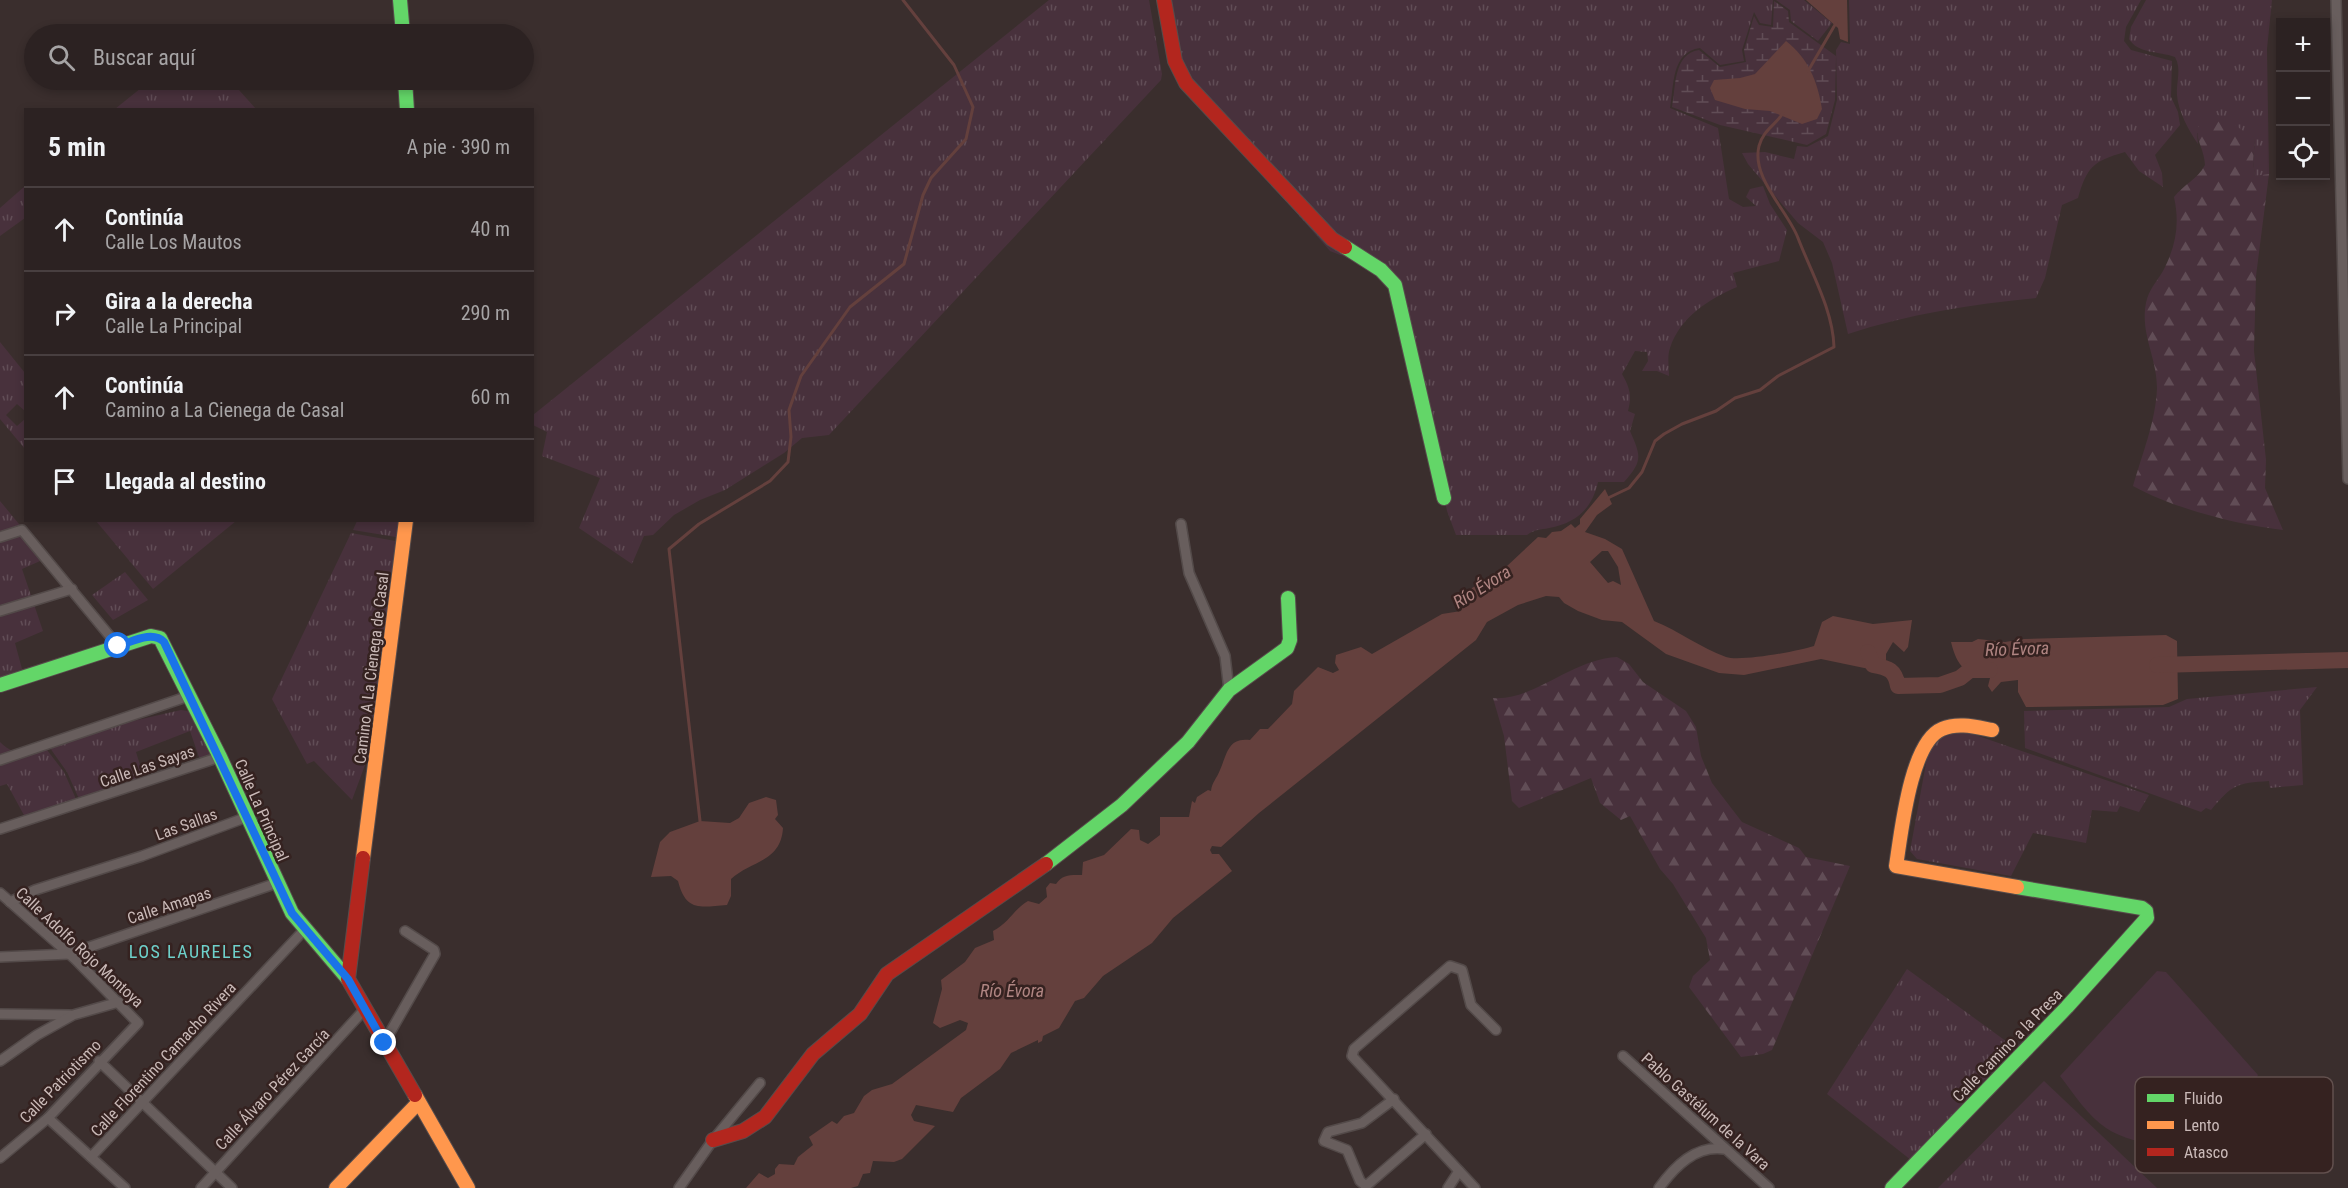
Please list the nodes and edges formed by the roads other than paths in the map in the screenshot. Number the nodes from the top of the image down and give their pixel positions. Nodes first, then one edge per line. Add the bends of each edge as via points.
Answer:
1 (400, 0) edge
2 (1164, 0) edge
3 (2336, 0) edge
4 (402, 24) edge
5 (406, 90) edge
6 (407, 108) edge
7 (2348, 479) edge
8 (1444, 498) dead end
9 (406, 522) edge
10 (1181, 524) dead end
11 (0, 537) edge
12 (72, 589) junction
13 (1288, 598) dead end
14 (0, 611) edge
15 (118, 646) junction
16 (0, 685) edge
17 (1229, 690) junction
18 (189, 696) junction
19 (1992, 730) dead end
20 (220, 757) junction
21 (0, 760) edge
22 (247, 817) junction
23 (0, 829) edge
24 (277, 883) junction
25 (0, 893) edge
26 (10, 902) junction
27 (306, 928) junction
28 (405, 931) dead end
29 (69, 954) junction
30 (0, 957) edge
31 (348, 979) junction
32 (119, 1002) junction
33 (364, 1010) junction
34 (0, 1014) edge
35 (72, 1015) junction
36 (138, 1023) joint
37 (1496, 1030) dead end
38 (384, 1043) junction
39 (1623, 1056) dead end
40 (0, 1061) edge
41 (99, 1061) junction
42 (760, 1083) dead end
43 (1394, 1099) junction
44 (142, 1103) junction
45 (418, 1103) junction
46 (48, 1118) junction
47 (1426, 1134) junction
48 (713, 1140) junction
49 (1727, 1149) junction
50 (91, 1157) junction
51 (0, 1158) edge
52 (1459, 1171) junction
53 (215, 1172) junction
54 (125, 1188) edge
55 (201, 1188) edge
56 (232, 1188) edge
57 (336, 1188) edge
58 (468, 1188) edge
59 (679, 1188) edge
60 (1448, 1188) edge
61 (1474, 1188) edge
62 (1659, 1188) edge
63 (1769, 1188) edge
64 (1892, 1188) edge

1 - 4 street
2 - 8 street via 1175,61 1186,83 1325,232 1381,270 1395,285
3 - 7 street
5 - 6 street
9 - 31 street, Camino A La Cienega de Casal
10 - 17 street via 1189,573 1226,656
11 - 12 street via 22,530
12 - 14 street
12 - 15 street
13 - 17 street via 1287,648
15 - 16 street
15 - 18 street, Calle La Principal via 151,636 160,638
17 - 48 street via 1188,742 1122,805 1067,849 886,974 856,1019 814,1052 759,1122
18 - 20 street, Calle La Principal
18 - 21 street
19 - 64 street, Calle Camino a la Presa via 1969,724 1951,725 1928,739 1918,757 1896,867 2142,908 2148,914 2144,924
20 - 22 street, Calle La Principal
20 - 23 street, Calle Las Sayas
22 - 24 street, Calle La Principal
22 - 26 street, Las Sallas
24 - 27 street, Calle La Principal via 294,916
24 - 29 street, Calle Amapas
25 - 26 street, Calle Adolfo Rojo Montoya
26 - 29 street, Calle Adolfo Rojo Montoya
27 - 31 street, Calle La Principal
27 - 44 street, Calle Florentino Camacho Rivera
28 - 38 street via 435,954
29 - 30 street, Calle Amapas
29 - 32 street, Calle Adolfo Rojo Montoya
31 - 33 street
32 - 35 street
32 - 36 street, Calle Adolfo Rojo Montoya
33 - 38 street
33 - 53 street, Calle Álvaro Pérez García
34 - 35 street
35 - 40 street
36 - 41 street, Calle Patriotismo
37 - 43 street via 1471,1005 1462,970 1450,966 1354,1048 1352,1056
38 - 45 street
39 - 49 street, Pablo Gastélum de la Vara
41 - 44 street
41 - 46 street, Calle Patriotismo
42 - 48 street
43 - 47 street
43 - 47 street via 1362,1123 1334,1130 1323,1138 1327,1144 1347,1150 1366,1186
44 - 50 street, Calle Florentino Camacho Rivera
44 - 53 street
45 - 57 street
45 - 58 street
46 - 50 street
46 - 51 street, Calle Patriotismo
47 - 52 street
48 - 59 street
49 - 62 street via 1713,1147 1688,1157
49 - 63 street, Pablo Gastélum de la Vara
50 - 54 street
52 - 60 street
52 - 61 street
53 - 55 street, Calle Álvaro Pérez García
53 - 56 street

